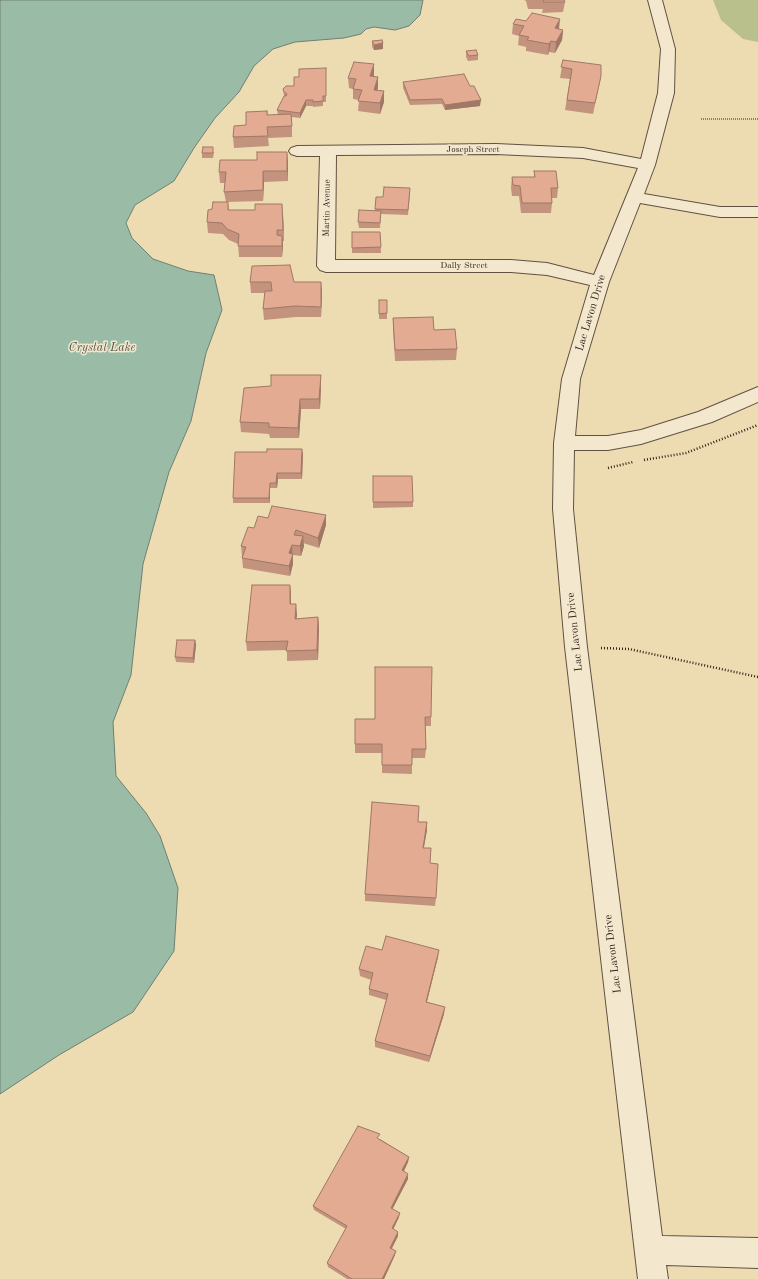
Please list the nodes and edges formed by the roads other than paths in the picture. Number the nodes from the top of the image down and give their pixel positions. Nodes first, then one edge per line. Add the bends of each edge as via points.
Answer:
1 (655, 0) edge
2 (328, 150) junction
3 (297, 151) dead end
4 (647, 165) junction
5 (634, 197) junction
6 (758, 212) edge
7 (326, 266) joint
8 (600, 282) junction
9 (758, 394) edge
10 (564, 443) junction
11 (650, 1250) junction
12 (758, 1253) edge
13 (653, 1279) edge

1 - 4 street, Lac Lavon Drive via 668,48 667,88
2 - 3 street, Joseph Street
2 - 4 street, Joseph Street via 496,149 583,153
2 - 7 street, Martin Avenue
4 - 5 street, Lac Lavon Drive
5 - 6 street via 720,212
5 - 8 street, Lac Lavon Drive
7 - 8 street, Dally Street via 511,266 547,269
8 - 10 street, Lac Lavon Drive via 571,379
9 - 10 street via 705,417 641,437 608,443
10 - 11 street, Lac Lavon Drive via 563,509 576,646
11 - 12 street
11 - 13 street, Lac Lavon Drive

